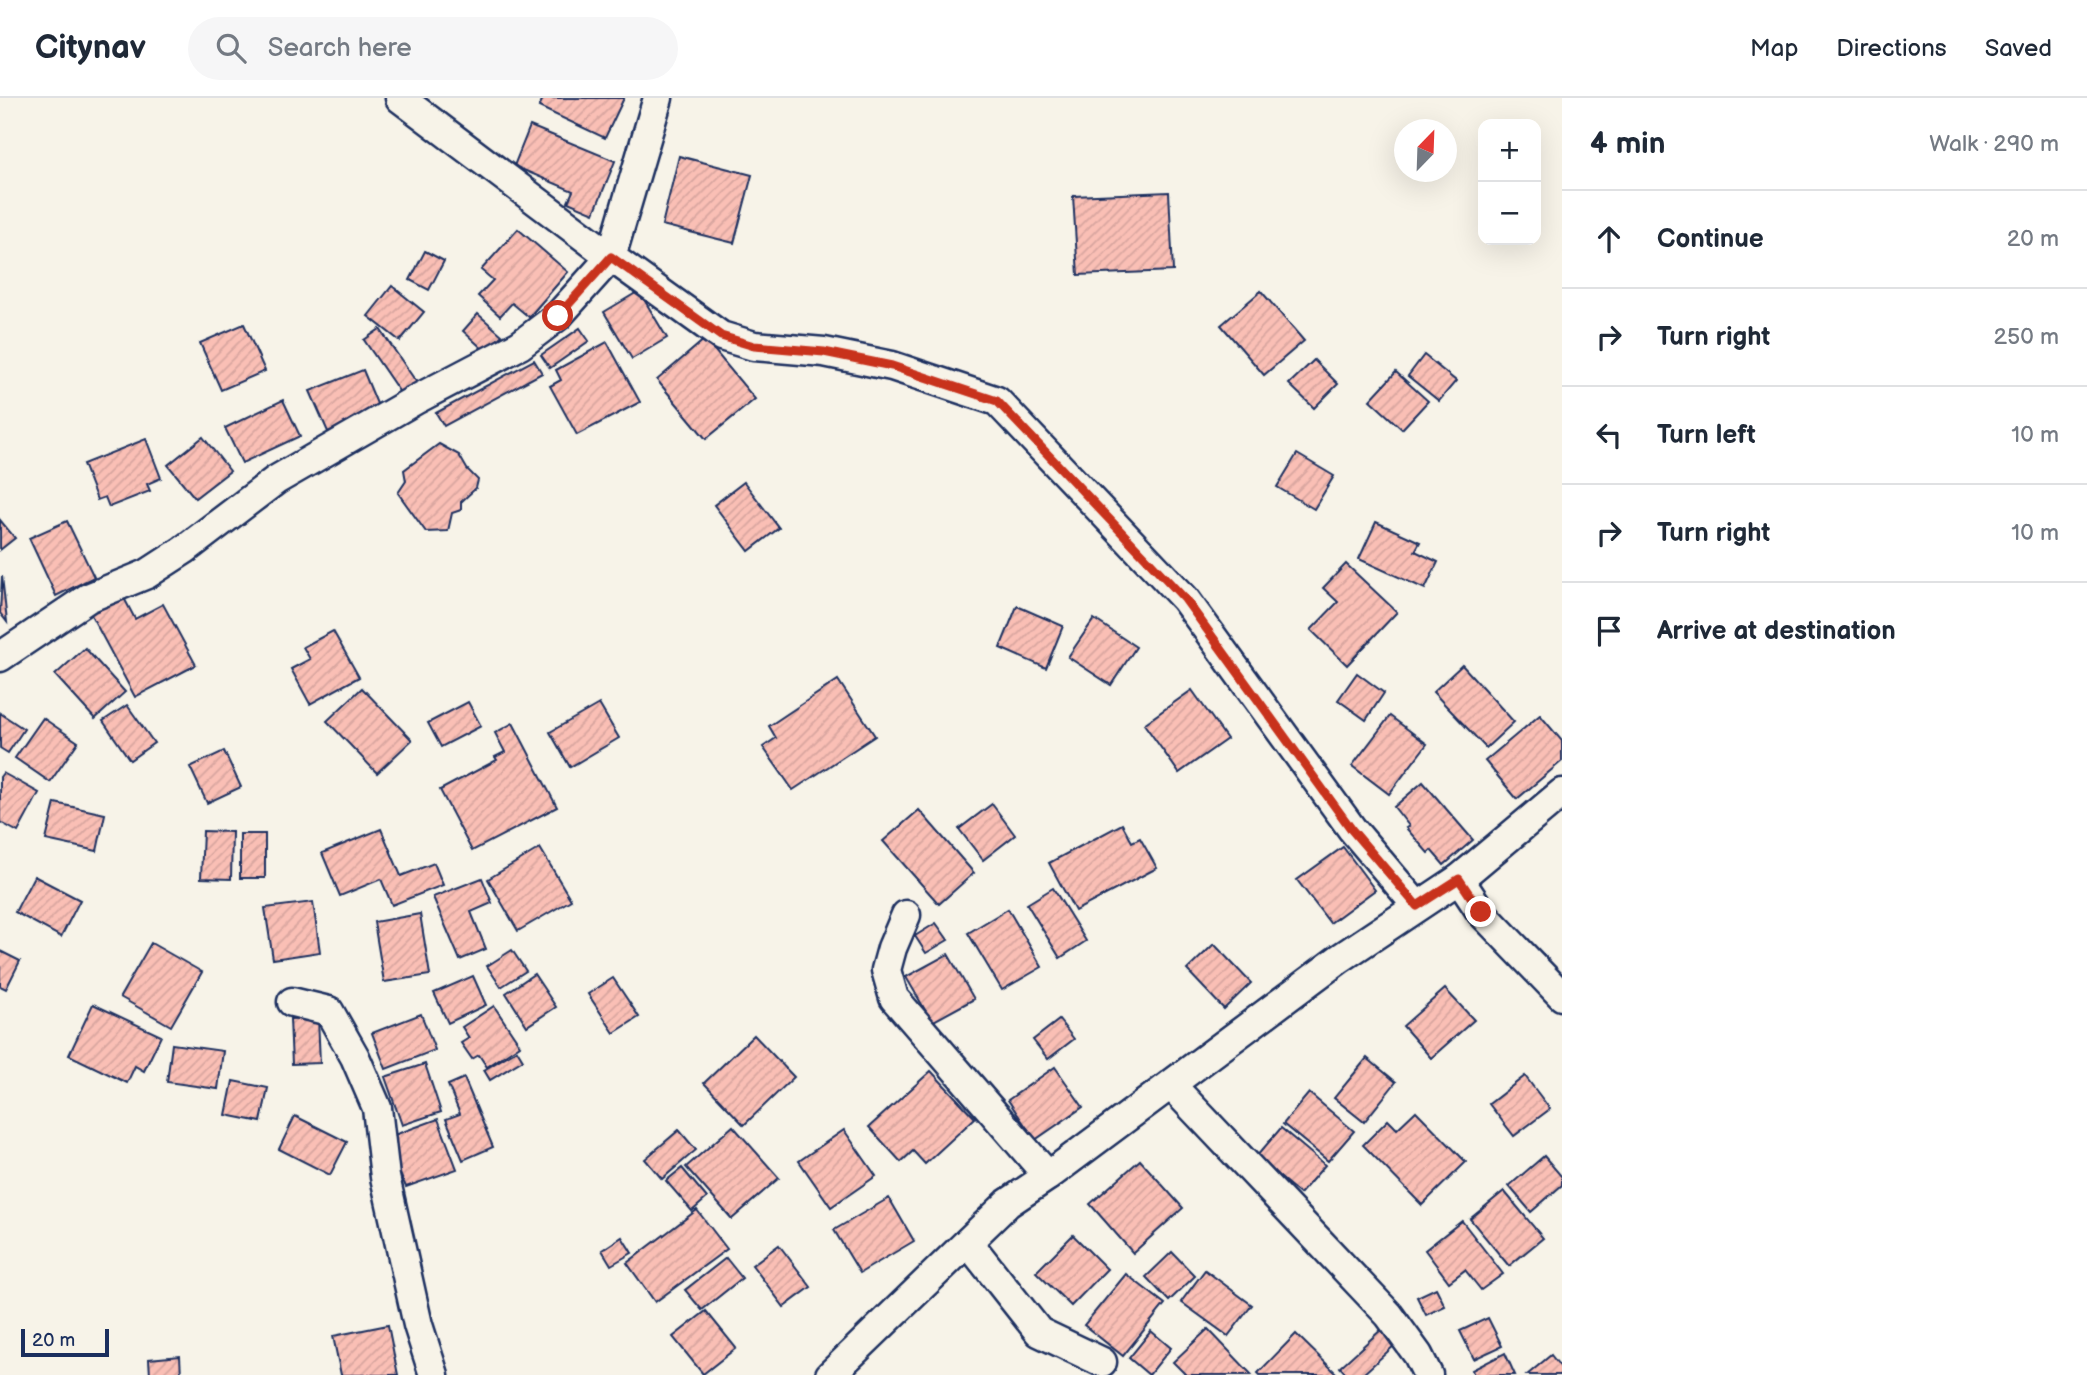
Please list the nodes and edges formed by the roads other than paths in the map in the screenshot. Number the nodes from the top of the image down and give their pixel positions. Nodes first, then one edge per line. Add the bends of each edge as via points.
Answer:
1 (400, 98) edge
2 (658, 98) edge
3 (611, 257) junction
4 (0, 657) edge
5 (1562, 793) edge
6 (1459, 879) junction
7 (1417, 906) junction
8 (906, 915) dead end
9 (1562, 996) edge
10 (292, 1002) dead end
11 (1171, 1085) junction
12 (1048, 1176) junction
13 (968, 1242) junction
14 (1102, 1362) dead end
15 (434, 1375) edge
16 (830, 1375) edge
17 (1428, 1375) edge

1 - 3 street
2 - 3 street
3 - 4 street via 558,316 520,345 276,480 147,574 88,598
3 - 7 street via 721,336 754,346 824,352 892,366 997,401 1185,599 1352,830
5 - 6 street
6 - 7 street
6 - 9 street via 1481,912
7 - 11 street
8 - 12 street via 886,970 894,998
10 - 15 street via 329,1012 377,1108 385,1177 418,1325
11 - 12 street
11 - 17 street via 1389,1315
12 - 13 street via 1008,1203
13 - 14 street via 1039,1332
13 - 16 street

